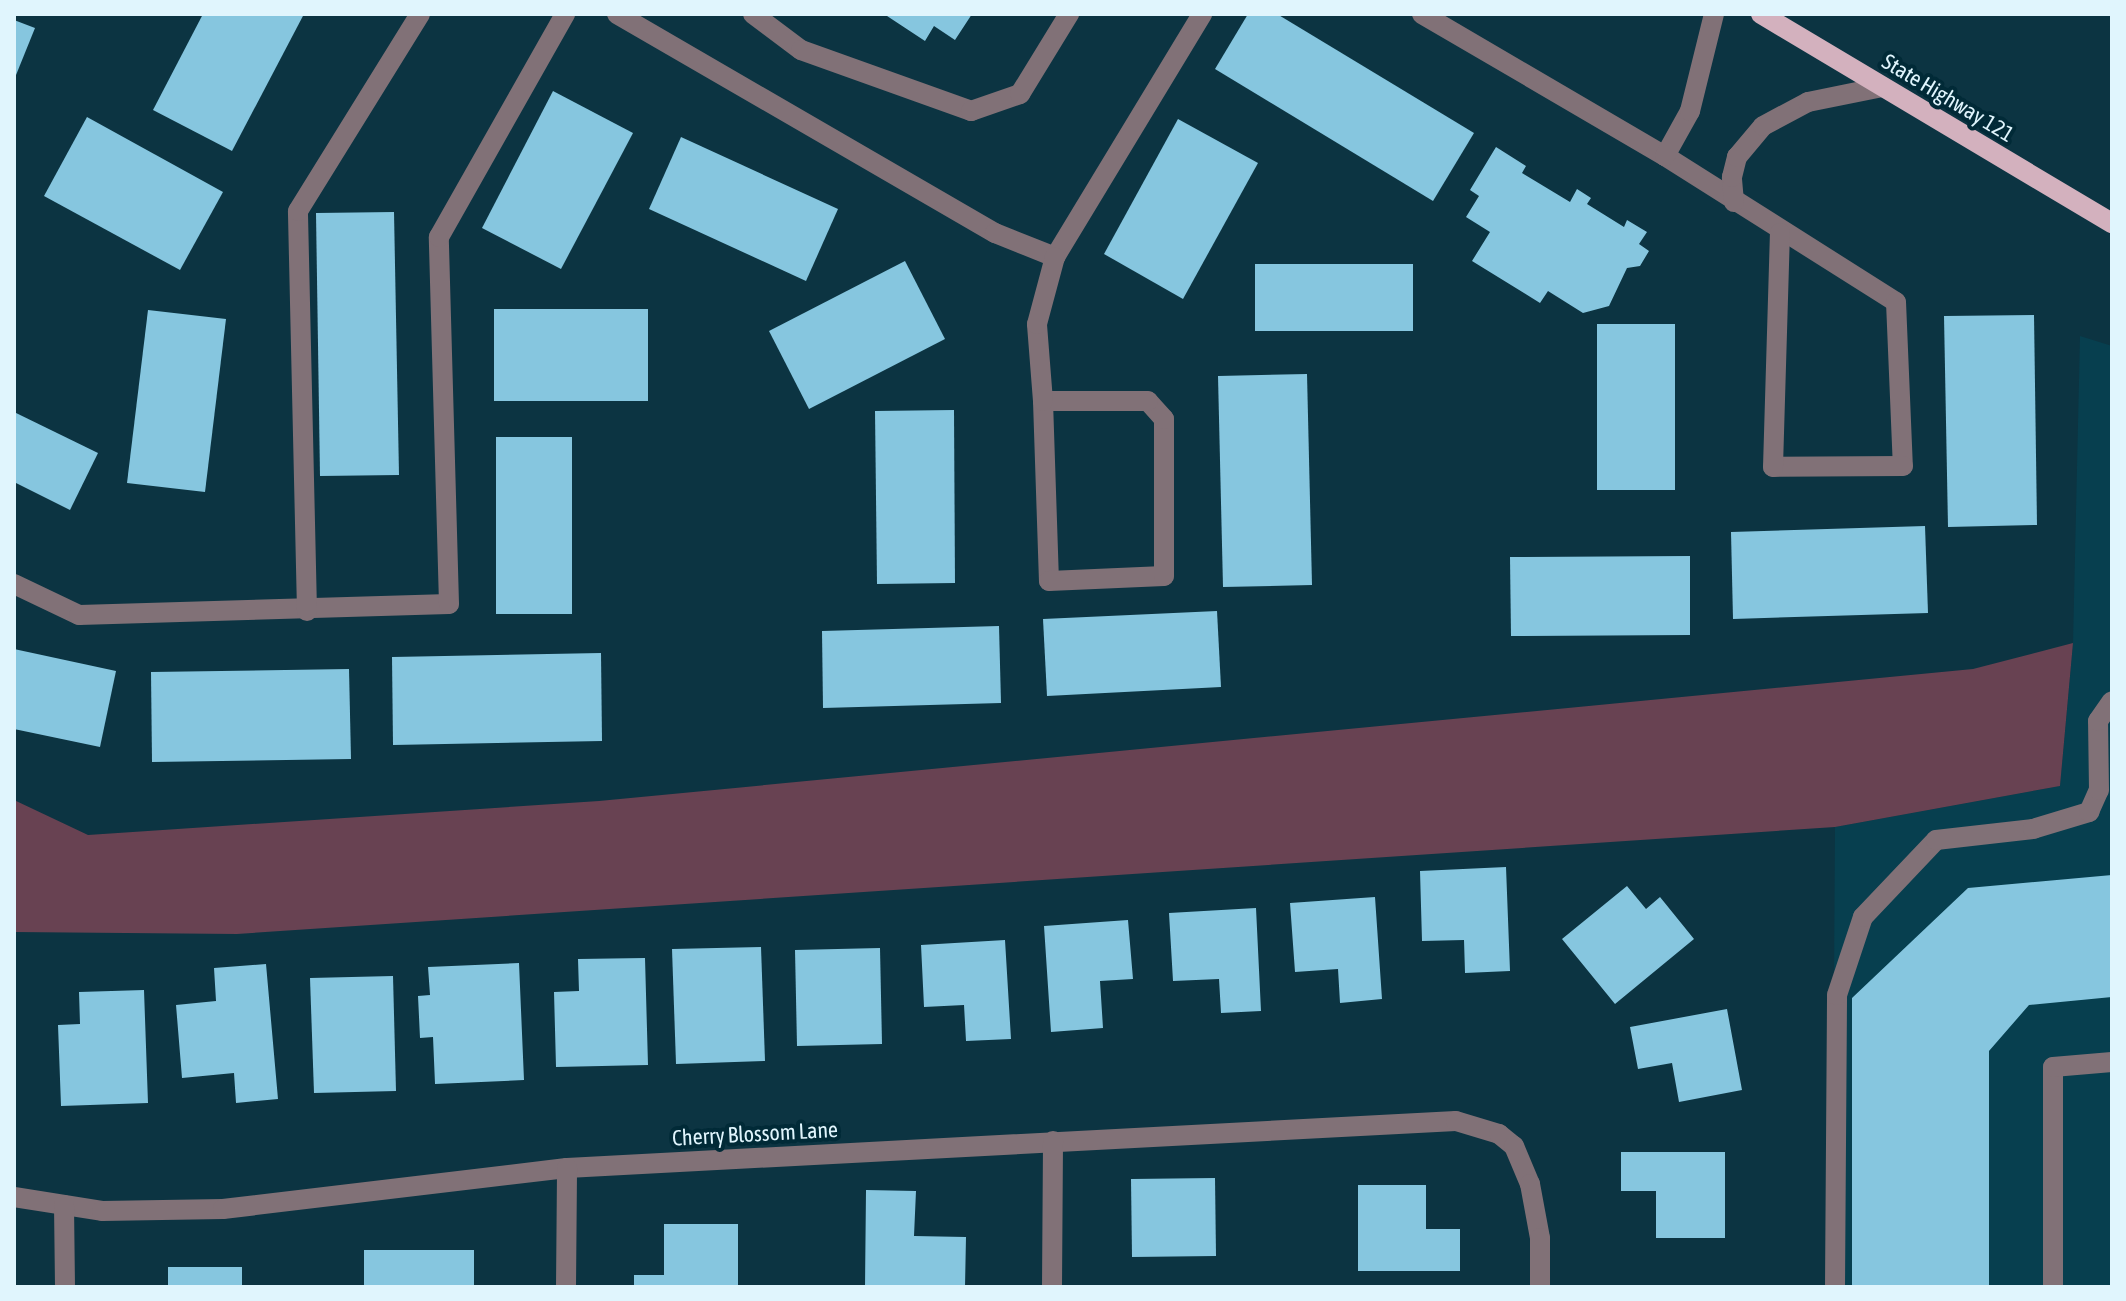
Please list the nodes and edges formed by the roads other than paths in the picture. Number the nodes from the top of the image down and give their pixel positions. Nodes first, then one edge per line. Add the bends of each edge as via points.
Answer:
1 (420, 14) edge
2 (565, 14) edge
3 (617, 14) edge
4 (753, 14) edge
5 (1069, 14) edge
6 (1202, 14) edge
7 (1422, 14) edge
8 (1714, 14) edge
9 (1761, 14) edge
10 (1882, 87) junction
11 (1665, 156) junction
12 (1734, 202) junction
13 (2112, 223) edge
14 (1780, 233) junction
15 (1055, 257) junction
16 (1043, 401) junction
17 (14, 584) edge
18 (307, 611) junction
19 (2112, 701) edge
20 (2112, 1062) edge
21 (1053, 1141) junction
22 (567, 1168) junction
23 (14, 1197) edge
24 (64, 1205) junction
25 (65, 1287) edge
26 (566, 1287) edge
27 (1052, 1287) edge
28 (1540, 1287) edge
29 (1835, 1287) edge
30 (2053, 1287) edge

1 - 18 street via 298,211
2 - 18 street via 439,237 449,604
3 - 15 street via 995,233
4 - 5 street via 801,50 971,111 1020,94
6 - 15 street
7 - 11 street
8 - 11 street via 1690,111
9 - 10 main road, State Highway 121
10 - 12 street via 1808,102 1763,126 1737,157
10 - 13 main road, State Highway 121
11 - 12 street
12 - 14 street
14 - 14 street via 1896,302 1903,466 1773,467
15 - 16 street via 1037,324
16 - 16 street via 1148,401 1164,419 1164,576 1049,581
17 - 18 street via 79,615
19 - 29 street via 2098,721 2099,790 2089,812 2033,829 1936,840 1863,917 1837,995
20 - 30 street via 2053,1067
21 - 22 street, Cherry Blossom Lane
21 - 27 street
21 - 28 street, Cherry Blossom Lane via 1456,1121 1499,1134 1514,1146 1530,1184 1540,1238
22 - 24 street, Cherry Blossom Lane via 223,1209 102,1211
22 - 26 street
23 - 24 street, Cherry Blossom Lane
24 - 25 street

